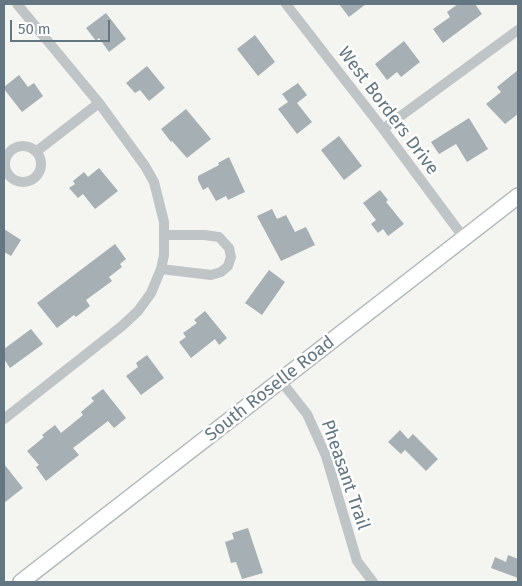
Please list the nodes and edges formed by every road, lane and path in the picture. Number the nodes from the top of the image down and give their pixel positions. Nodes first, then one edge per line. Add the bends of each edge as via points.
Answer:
1 (17, 4) edge
2 (286, 4) edge
3 (518, 30) edge
4 (99, 103) junction
5 (383, 129) junction
6 (36, 151) dead end
7 (518, 196) edge
8 (164, 235) junction
9 (464, 238) junction
10 (161, 269) junction
11 (282, 380) junction
12 (4, 419) edge
13 (21, 582) edge
14 (373, 582) edge

1 - 4 street
2 - 5 street, West Borders Drive
3 - 5 street
4 - 6 street
4 - 8 street via 154,182
5 - 9 street, West Borders Drive
7 - 9 main road, South Roselle Road
8 - 10 street
8 - 10 street via 219,237 229,248 230,257 228,266 211,275
9 - 11 main road, South Roselle Road
10 - 12 street via 151,293 138,311
11 - 13 main road, South Roselle Road
11 - 14 street, Pheasant Trail via 307,414 326,456 357,561

